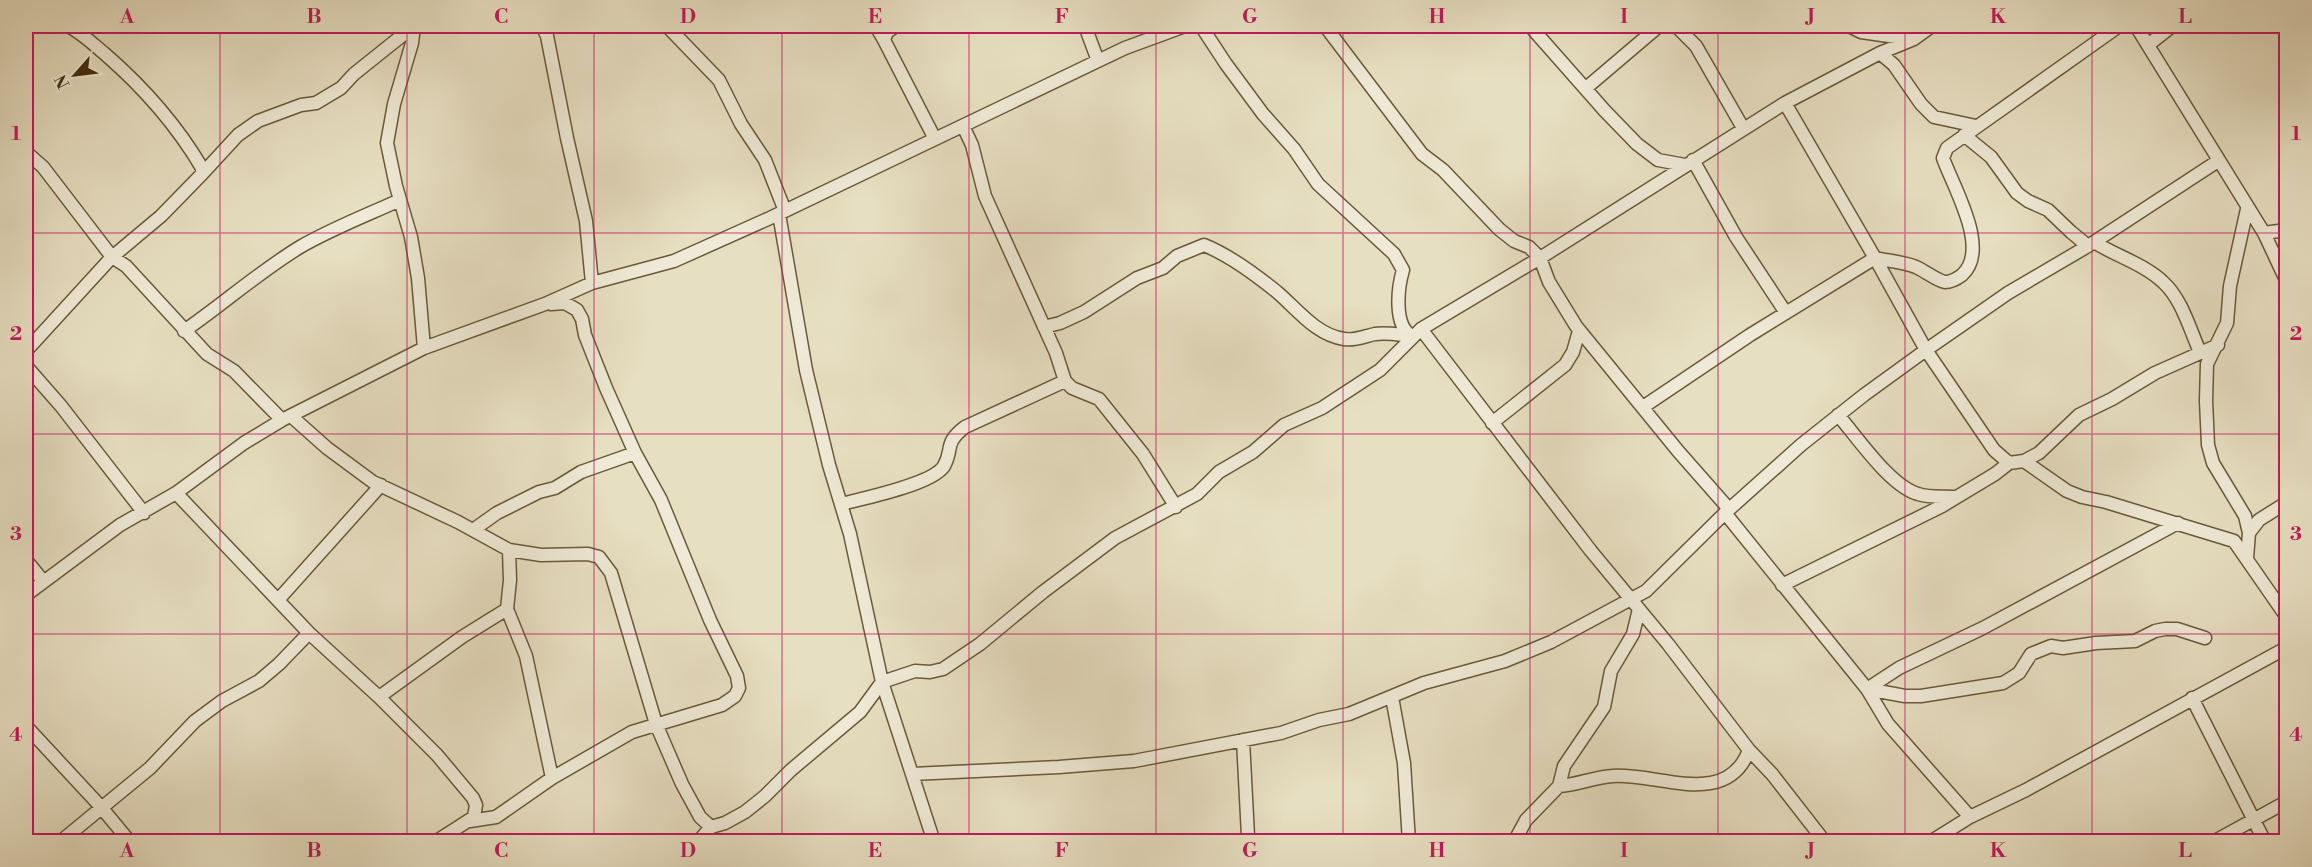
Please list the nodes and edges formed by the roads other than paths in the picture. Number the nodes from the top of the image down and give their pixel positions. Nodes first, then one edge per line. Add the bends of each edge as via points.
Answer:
1 (68, 26) edge
2 (414, 26) edge
3 (542, 26) edge
4 (667, 26) edge
5 (876, 26) edge
6 (896, 26) edge
7 (1085, 26) edge
8 (1185, 26) edge
9 (1201, 26) edge
10 (1325, 26) edge
11 (1530, 26) edge
12 (1659, 26) edge
13 (1676, 26) edge
14 (1849, 26) edge
15 (1931, 26) edge
16 (2119, 26) edge
17 (2136, 26) edge
18 (2172, 26) edge
19 (1914, 39) junction
20 (884, 40) junction
21 (2148, 45) junction
22 (1880, 53) junction
23 (1098, 61) junction
24 (1586, 88) junction
25 (1785, 103) junction
26 (963, 126) junction
27 (1976, 126) junction
28 (1743, 128) junction
29 (1964, 135) junction
30 (935, 139) junction
31 (26, 152) edge
32 (2218, 160) junction
33 (1689, 162) junction
34 (202, 174) junction
35 (400, 200) junction
36 (2247, 208) junction
37 (782, 212) junction
38 (2286, 230) edge
39 (2264, 233) junction
40 (2091, 244) junction
41 (112, 257) junction
42 (1540, 258) junction
43 (1875, 258) junction
44 (2286, 280) edge
45 (592, 284) junction
46 (545, 304) junction
47 (1786, 313) junction
48 (1044, 327) junction
49 (184, 331) junction
50 (1579, 331) junction
51 (1416, 332) junction
52 (2218, 345) junction
53 (424, 348) junction
54 (1926, 350) junction
55 (26, 351) edge
56 (2199, 352) junction
57 (26, 366) edge
58 (1065, 381) junction
59 (1643, 407) junction
60 (1839, 415) junction
61 (287, 418) junction
62 (1492, 423) junction
63 (635, 453) junction
64 (2024, 461) junction
65 (2009, 463) junction
66 (381, 485) junction
67 (176, 493) junction
68 (1957, 498) junction
69 (2286, 503) edge
70 (841, 504) junction
71 (1176, 507) junction
72 (1727, 511) junction
73 (144, 513) junction
74 (2178, 523) junction
75 (473, 530) junction
76 (2249, 533) junction
77 (509, 550) junction
78 (2247, 558) junction
79 (26, 560) edge
80 (43, 581) junction
81 (1782, 585) junction
82 (26, 595) edge
83 (278, 600) junction
84 (1635, 604) junction
85 (507, 609) junction
86 (2286, 616) edge
87 (309, 633) junction
88 (2205, 638) dead end
89 (2286, 648) edge
90 (882, 682) junction
91 (1867, 689) junction
92 (379, 696) junction
93 (1392, 697) junction
94 (2192, 698) junction
95 (656, 724) junction
96 (26, 726) edge
97 (1243, 740) junction
98 (1749, 750) junction
99 (912, 774) junction
100 (552, 778) junction
101 (1558, 786) junction
102 (2286, 802) edge
103 (101, 807) junction
104 (1970, 817) junction
105 (2253, 820) junction
106 (470, 821) junction
107 (711, 827) junction
108 (442, 839) edge
109 (60, 842) edge
110 (130, 842) edge
111 (698, 842) edge
112 (934, 842) edge
113 (1050, 842) edge
114 (1093, 842) edge
115 (1247, 842) edge
116 (1409, 842) edge
117 (1514, 842) edge
118 (1825, 842) edge
119 (1930, 842) edge
120 (2212, 842) edge
121 (2265, 842) edge

1 - 34 street via 130,76 167,116 195,156
2 - 34 street via 341,88 316,103 258,120 238,135
2 - 35 street via 388,132 389,155
3 - 45 street via 548,36 586,221
4 - 37 street via 719,80 765,160
5 - 20 street
6 - 20 street
7 - 23 street
8 - 23 street
9 - 51 street via 1318,184 1398,260 1403,270 1398,286 1400,317 1406,333
10 - 42 street via 1422,154 1443,170 1498,229
11 - 24 street
12 - 24 street
13 - 28 street via 1696,46
14 - 19 street via 1861,32
15 - 19 street
16 - 27 street
17 - 21 street
18 - 21 street
19 - 22 street
20 - 30 street
21 - 32 street
22 - 25 street
22 - 27 street via 1934,117
23 - 26 street
24 - 33 street via 1637,144 1658,160
25 - 28 street
25 - 43 street
26 - 30 street
26 - 48 street via 985,196
27 - 29 street
28 - 33 street
29 - 40 street via 1991,157 2017,193 2048,210
29 - 43 street via 1947,148 1943,158 1972,233 1969,267 1952,281 1944,282 1915,266
30 - 37 street
31 - 41 street via 43,167
32 - 36 street
32 - 40 street
33 - 42 street
33 - 47 street
34 - 41 street
35 - 49 street via 302,246
35 - 53 street via 418,278
36 - 39 street
36 - 52 street via 2230,286 2227,323
37 - 45 street via 674,261
37 - 70 street via 806,370
38 - 39 street
39 - 44 street
40 - 54 street via 2008,293
40 - 56 street via 2145,269 2164,283 2175,297
41 - 49 street via 126,266
41 - 55 street
42 - 50 street via 1549,282
42 - 51 street
43 - 47 street
43 - 54 street
45 - 46 street
46 - 53 street
46 - 63 street via 565,303 577,310
47 - 59 street
48 - 51 street via 1084,312 1137,278 1204,245 1276,292 1328,334 1358,339
48 - 58 street
49 - 61 street
50 - 59 street
50 - 62 street via 1564,365
51 - 62 street
51 - 71 street via 1380,370 1322,408 1284,425
52 - 56 street
52 - 76 street via 2207,364 2208,445 2213,463 2245,516
53 - 61 street
54 - 60 street
54 - 65 street via 1994,450
56 - 64 street via 2079,416 2039,453
57 - 73 street
58 - 70 street via 965,427 953,436 944,465 936,474 884,495
58 - 71 street via 1071,388 1099,399 1143,454
59 - 72 street
60 - 68 street via 1900,485 1918,495
60 - 72 street
61 - 66 street
61 - 67 street via 244,443
62 - 84 street
63 - 75 street via 581,472 497,513
63 - 95 street via 661,500 739,688 722,705
64 - 65 street
64 - 74 street via 2067,491
65 - 68 street
66 - 75 street
66 - 83 street
67 - 73 street
67 - 83 street
68 - 81 street
69 - 76 street via 2259,520
70 - 90 street
71 - 90 street via 1115,538 943,669 915,671
72 - 81 street
72 - 84 street
73 - 80 street via 120,525
74 - 78 street via 2234,541
74 - 91 street via 1983,628 1899,668
75 - 77 street
76 - 78 street
77 - 85 street
77 - 95 street via 599,556 611,573
78 - 86 street
79 - 80 street
80 - 82 street
81 - 91 street
83 - 87 street
84 - 93 street via 1505,661 1424,683
84 - 98 street
84 - 101 street via 1633,634 1611,671 1604,706 1564,766
85 - 92 street
85 - 100 street via 526,656
87 - 92 street
87 - 103 street via 259,681 195,721 150,768
88 - 91 street via 2164,629 2134,641 2050,646 2031,654 2019,673 2003,683 1921,696
89 - 94 street
90 - 99 street
90 - 107 street via 860,712 765,796 745,812
91 - 104 street via 1888,724
92 - 106 street via 437,754 473,798 476,812
93 - 97 street via 1349,714
93 - 116 street via 1404,764
94 - 104 street
94 - 105 street
95 - 100 street via 632,732
95 - 107 street via 700,818
96 - 103 street
97 - 99 street via 1134,761
97 - 115 street
98 - 101 street via 1743,765 1732,776 1713,784 1615,776
98 - 118 street
99 - 112 street
100 - 106 street via 496,817
101 - 117 street via 1526,820
102 - 105 street
103 - 109 street
103 - 110 street
104 - 119 street
105 - 120 street
105 - 121 street
106 - 108 street
107 - 111 street
113 - 114 street

